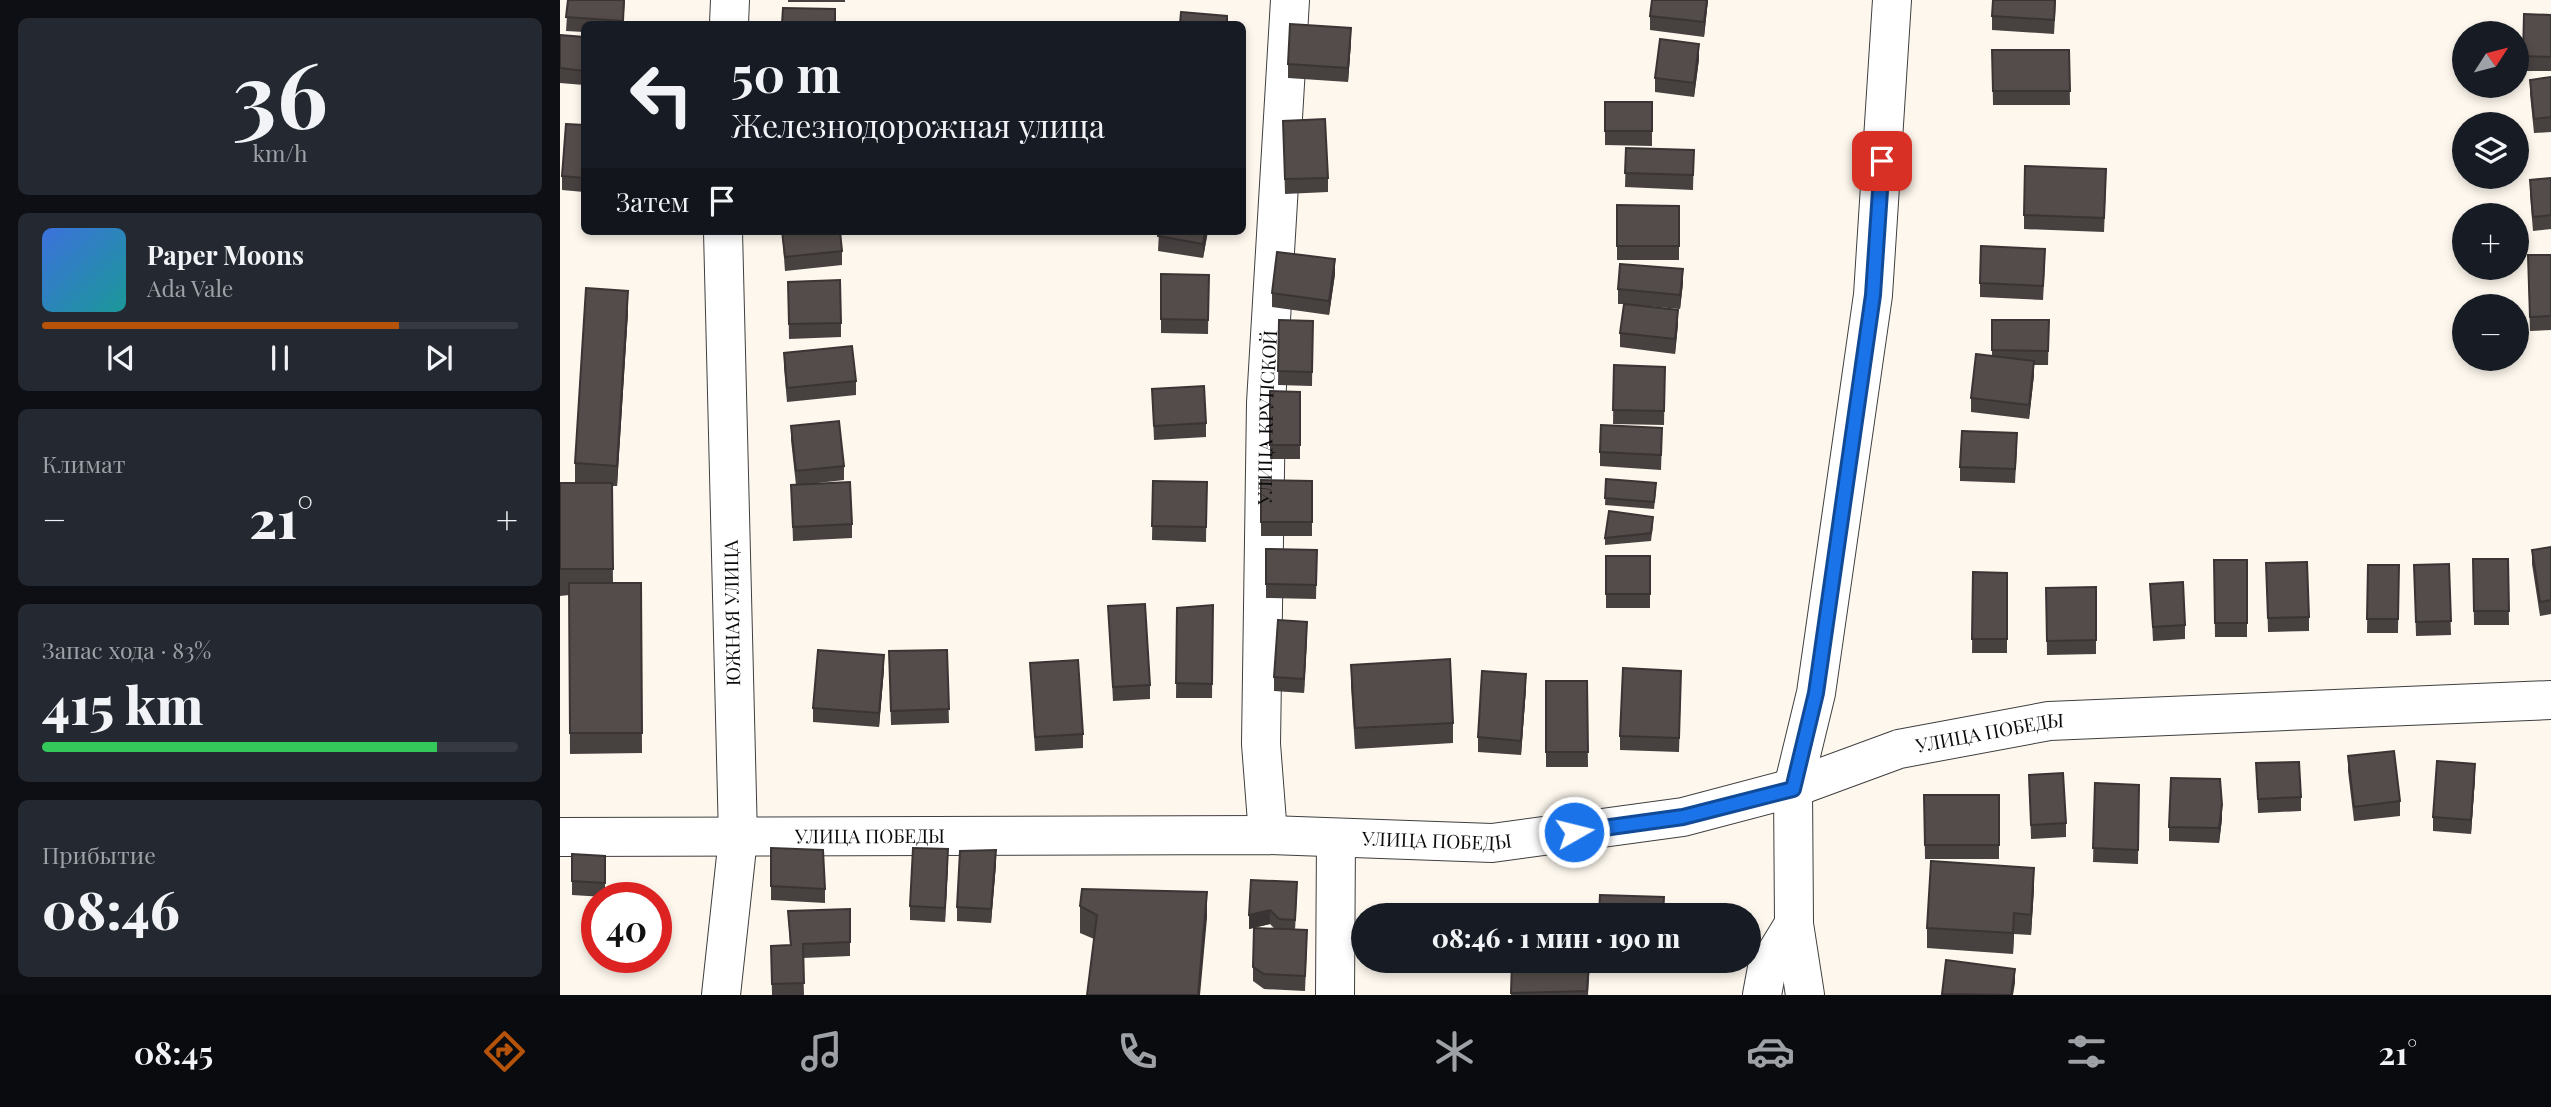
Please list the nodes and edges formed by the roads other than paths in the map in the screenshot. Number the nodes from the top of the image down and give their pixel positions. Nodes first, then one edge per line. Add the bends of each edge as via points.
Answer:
1 (730, 0) edge
2 (1290, 0) edge
3 (1892, 0) edge
4 (729, 21) edge
5 (723, 235) edge
6 (2551, 700) edge
7 (1793, 789) junction
8 (1268, 835) junction
9 (560, 837) edge
10 (737, 838) junction
11 (1336, 838) junction
12 (1794, 924) junction
13 (721, 995) edge
14 (1335, 995) edge
15 (1762, 995) edge
16 (1805, 995) edge

1 - 4 street
2 - 8 street, УЛИЦА КРУПСКОЙ via 1266,403 1261,744
3 - 7 street via 1873,295 1816,693
5 - 10 street, ЮЖНАЯ УЛИЦА
6 - 7 street, УЛИЦА ПОБЕДЫ via 2049,721 1899,749
7 - 11 street, УЛИЦА ПОБЕДЫ via 1683,817 1492,843
7 - 12 street
8 - 10 street, УЛИЦА ПОБЕДЫ
8 - 11 street, УЛИЦА ПОБЕДЫ
9 - 10 street, УЛИЦА ПОБЕДЫ
10 - 13 street, ЮЖНАЯ УЛИЦА
11 - 14 street
12 - 15 street via 1767,968
12 - 16 street

